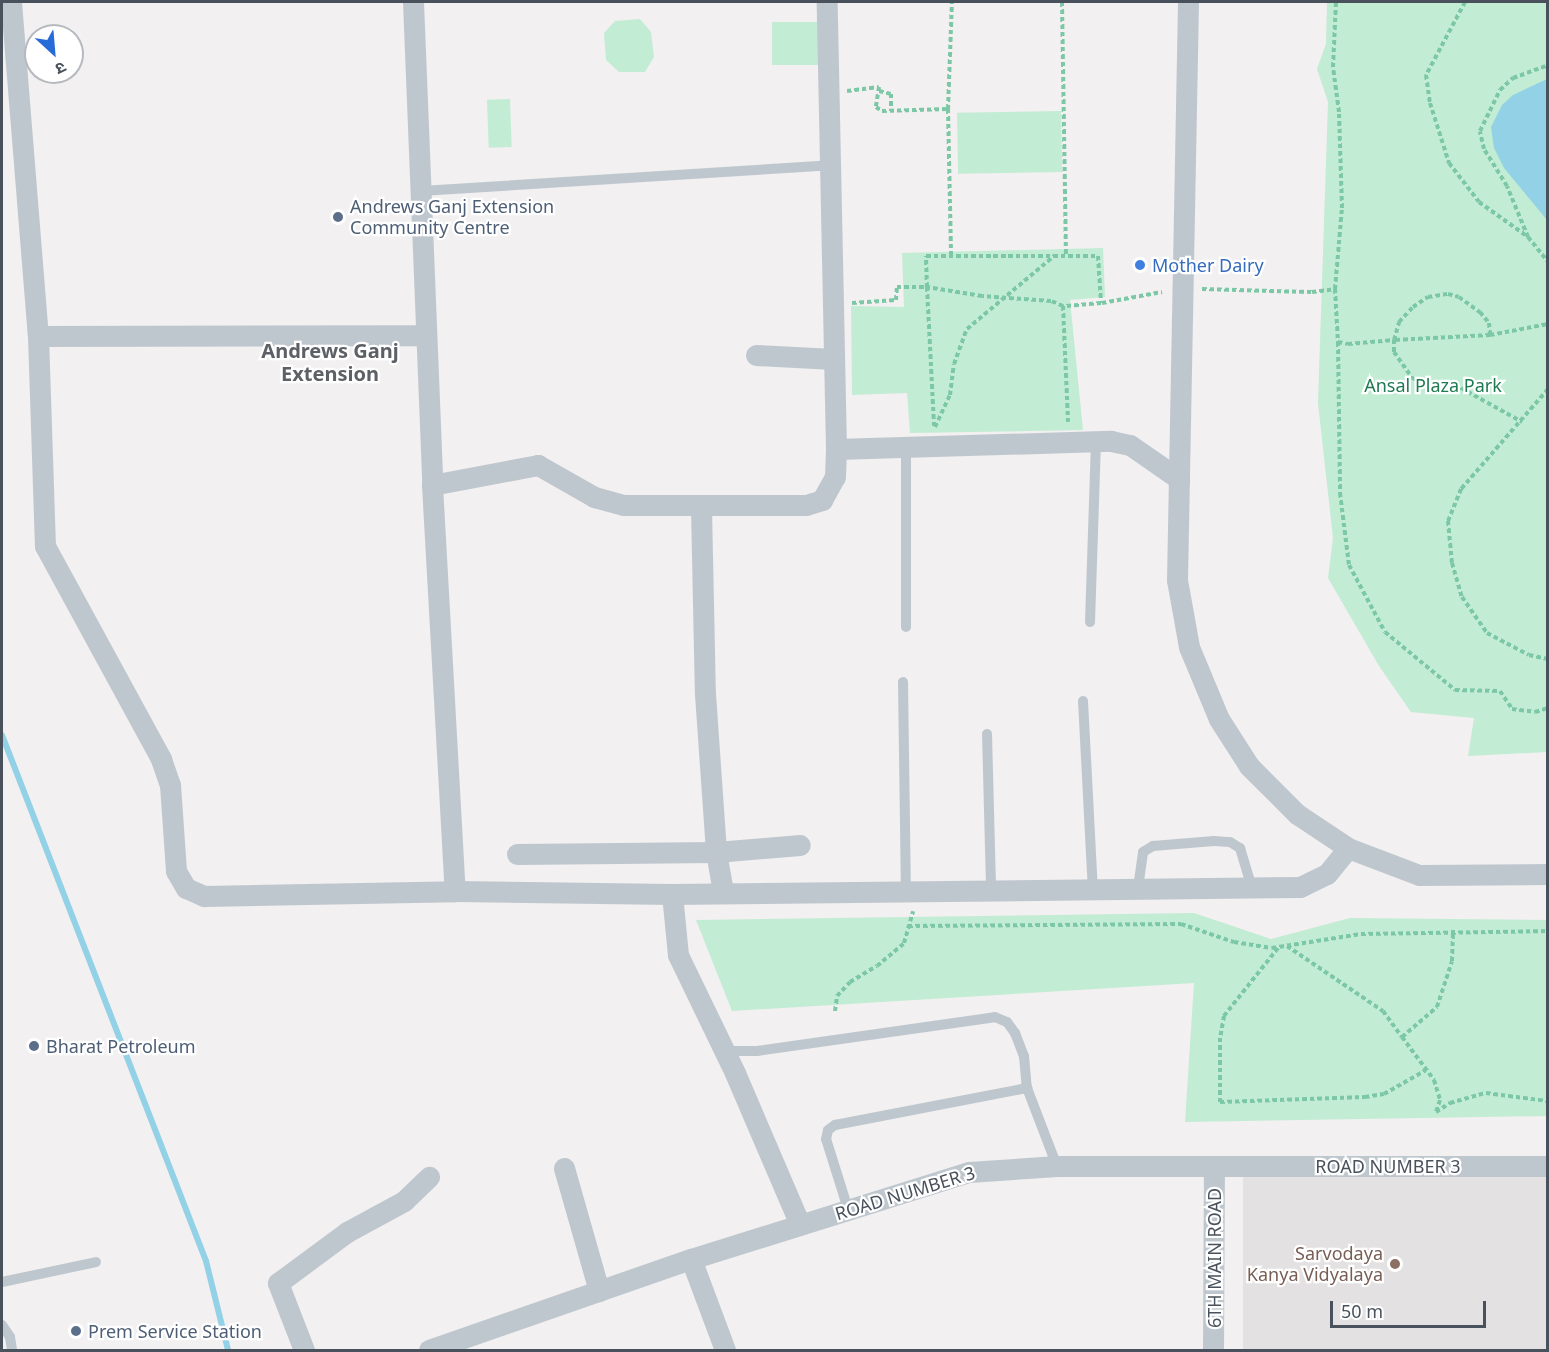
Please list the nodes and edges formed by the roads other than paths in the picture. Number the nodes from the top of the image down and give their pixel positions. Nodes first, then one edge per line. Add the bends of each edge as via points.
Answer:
1 (11, 2) edge
2 (413, 2) edge
3 (827, 2) edge
4 (1188, 2) edge
5 (830, 165) junction
6 (421, 191) junction
7 (426, 335) junction
8 (38, 336) junction
9 (756, 355) dead end
10 (834, 359) junction
11 (1096, 441) junction
12 (911, 446) junction
13 (836, 449) junction
14 (1179, 478) junction
15 (432, 485) junction
16 (701, 507) junction
17 (1090, 622) dead end
18 (906, 627) dead end
19 (903, 682) dead end
20 (1083, 701) dead end
21 (987, 734) dead end
22 (800, 845) dead end
23 (1348, 848) junction
24 (716, 852) junction
25 (517, 854) dead end
26 (1548, 874) edge
27 (1138, 888) junction
28 (1252, 888) junction
29 (991, 889) junction
30 (1094, 889) junction
31 (913, 890) junction
32 (455, 891) junction
33 (723, 891) junction
34 (672, 894) junction
35 (724, 1051) junction
36 (1027, 1088) junction
37 (1057, 1166) junction
38 (1214, 1166) junction
39 (1548, 1166) edge
40 (564, 1168) dead end
41 (429, 1177) dead end
42 (848, 1209) junction
43 (800, 1225) junction
44 (691, 1259) junction
45 (96, 1262) dead end
46 (2, 1282) edge
47 (599, 1291) junction
48 (2, 1325) edge
49 (12, 1350) edge
50 (304, 1350) edge
51 (429, 1350) edge
52 (725, 1350) edge
53 (1213, 1350) edge

1 - 8 street
2 - 6 street
3 - 5 street
4 - 14 street
5 - 6 lane
5 - 10 street
6 - 7 street
7 - 8 street
7 - 15 street
8 - 32 street via 45,546 161,759 170,784 176,871 186,888 204,896
9 - 10 street
10 - 13 street
11 - 12 street
11 - 14 street via 1130,445
11 - 17 lane
12 - 13 street
12 - 18 lane
13 - 16 street via 835,477 822,500 806,506
14 - 23 street via 1177,580 1189,647 1219,719 1250,766 1298,814
15 - 16 street via 538,465 594,496 624,505
15 - 32 street
16 - 24 street via 705,694
19 - 31 lane
20 - 30 lane
21 - 29 lane
22 - 24 street
23 - 26 street via 1419,875
23 - 28 street via 1327,874 1300,887
24 - 25 street
24 - 33 street
27 - 28 street
27 - 28 lane via 1143,852 1153,846 1214,841 1230,842 1240,848
27 - 30 street
29 - 30 street
29 - 31 street
31 - 33 street
32 - 34 street
33 - 34 street
34 - 35 street via 678,955
35 - 36 lane via 757,1051 995,1017 1007,1022 1016,1033 1024,1056
35 - 43 street
36 - 37 lane
36 - 42 lane via 835,1125 828,1130 826,1139
37 - 38 street, ROAD NUMBER 3
37 - 42 street, ROAD NUMBER 3 via 969,1172
38 - 39 street, ROAD NUMBER 3
38 - 53 street, 6TH MAIN ROAD
40 - 47 street
41 - 50 street via 410,1197 347,1232 278,1283
42 - 43 street, ROAD NUMBER 3
43 - 44 street, ROAD NUMBER 3
44 - 47 street, ROAD NUMBER 3
44 - 52 street
45 - 46 lane
47 - 51 street, ROAD NUMBER 3
48 - 49 lane

